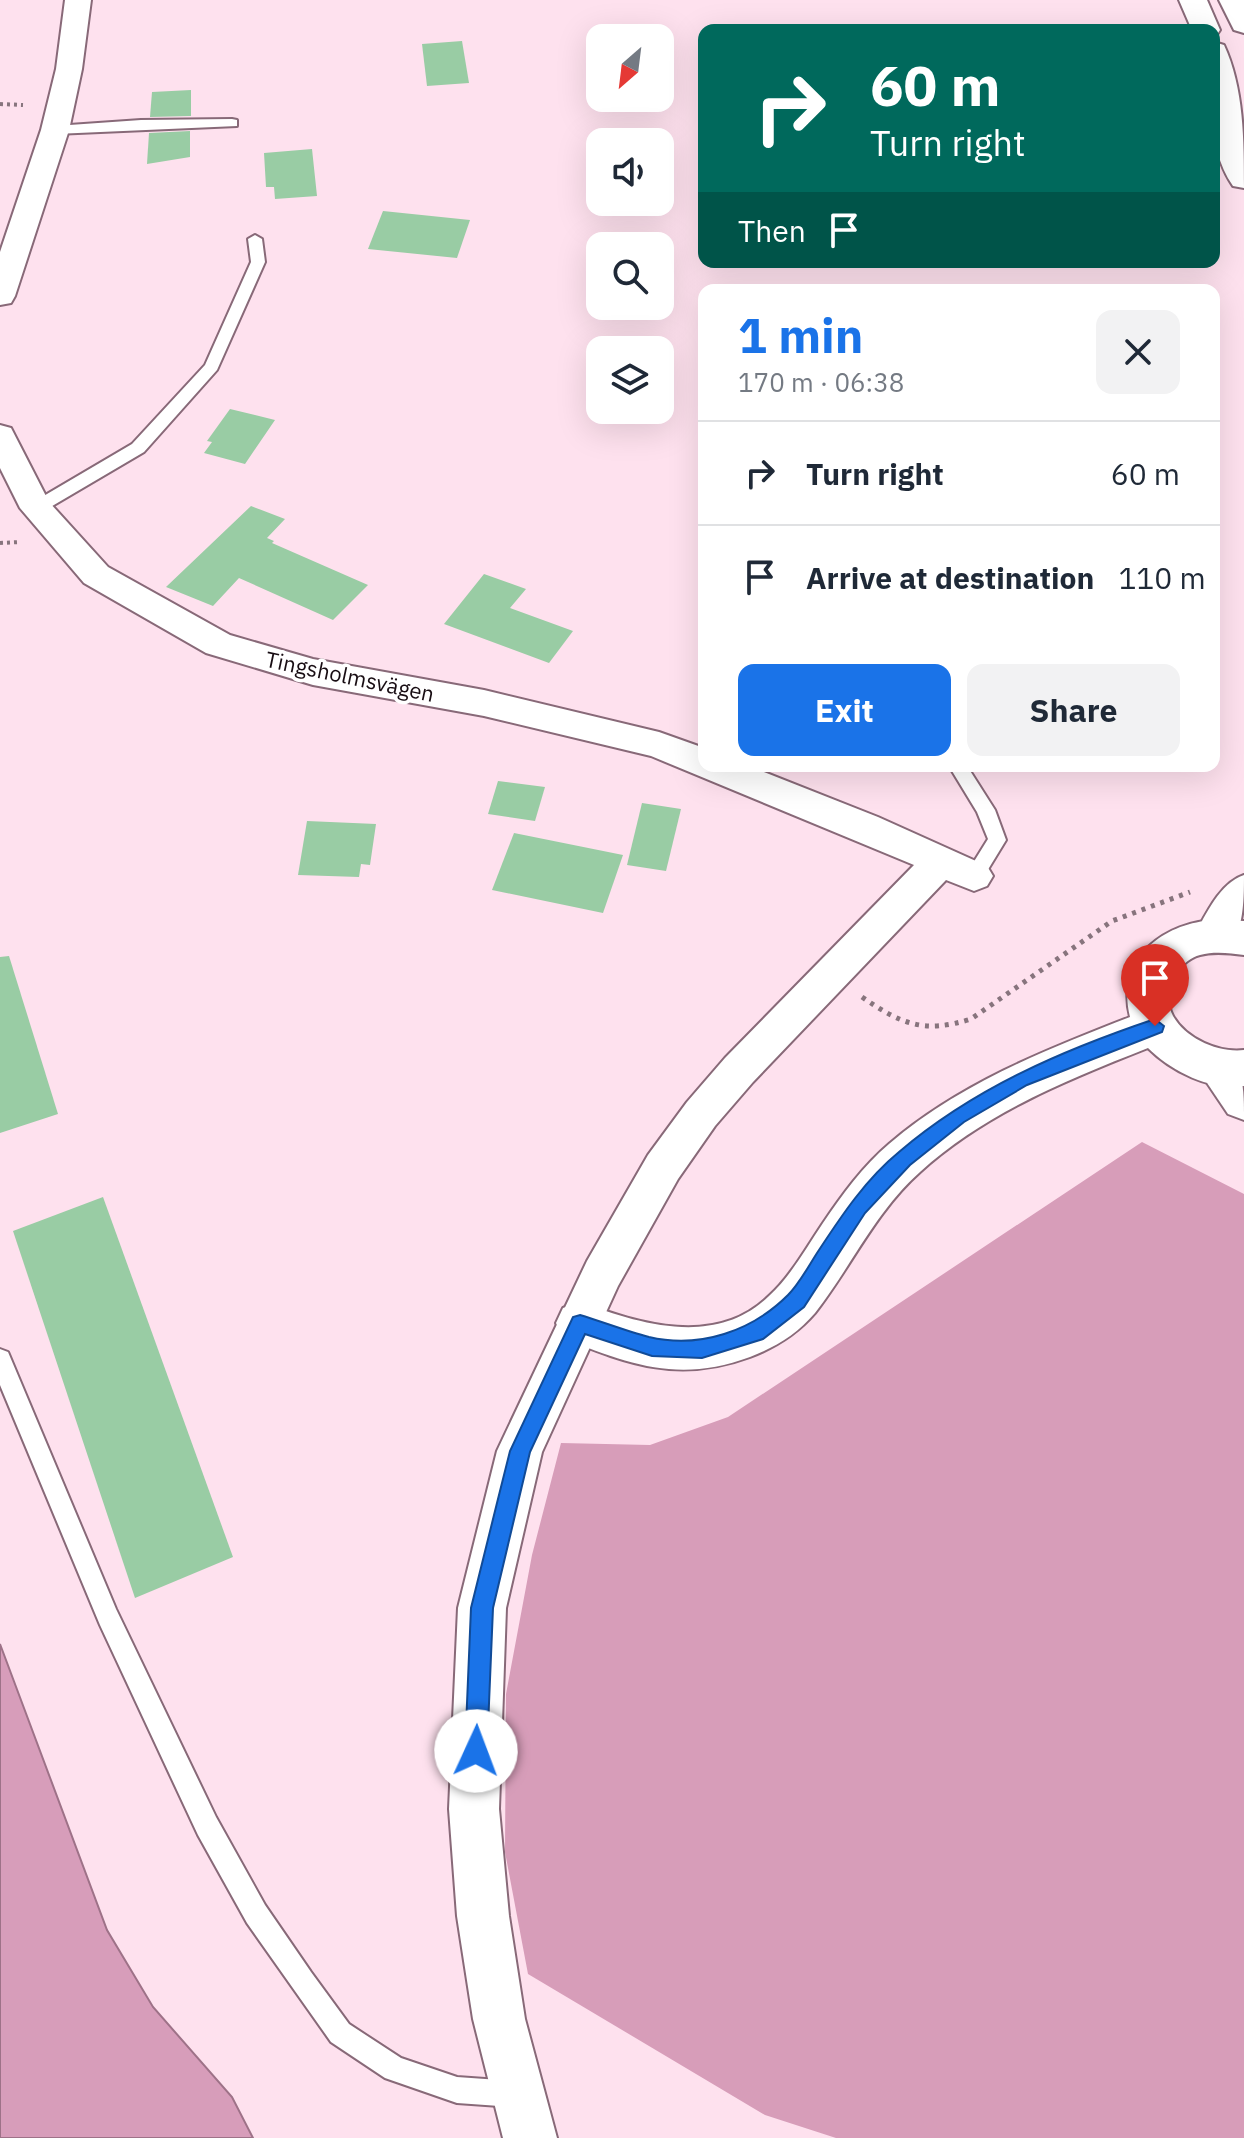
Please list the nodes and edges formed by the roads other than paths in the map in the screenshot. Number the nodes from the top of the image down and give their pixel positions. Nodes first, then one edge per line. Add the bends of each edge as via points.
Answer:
1 (78, 0) edge
2 (1233, 0) edge
3 (1244, 24) edge
4 (1220, 66) edge
5 (1220, 115) edge
6 (232, 123) dead end
7 (1244, 125) edge
8 (55, 130) junction
9 (1244, 179) edge
10 (255, 239) dead end
11 (0, 296) edge
12 (0, 435) edge
13 (36, 508) junction
14 (698, 761) edge
15 (726, 772) edge
16 (962, 772) edge
17 (957, 868) junction
18 (1235, 917) edge
19 (1155, 1026) junction
20 (1236, 1079) edge
21 (580, 1323) junction
22 (0, 1359) edge
23 (519, 2094) junction
24 (530, 2138) edge

1 - 8 street
2 - 3 main road
4 - 7 main road
5 - 9 main road
6 - 8 lane
8 - 11 street
10 - 13 lane via 258,262 212,367 138,448
12 - 13 street, Tingsholmsvägen
13 - 14 street, Tingsholmsvägen via 96,575 218,644 313,672 484,703 659,745
15 - 17 street
16 - 17 lane via 986,810 997,840
17 - 21 street via 833,976 739,1070 693,1125 663,1167
18 - 19 main road via 1163,958 1148,991
19 - 20 main road via 1185,1053
19 - 21 main road via 1021,1079 947,1125 903,1159 867,1198 797,1300 756,1332 702,1349 652,1347
21 - 23 street via 520,1451 482,1608 474,1809 499,2019
22 - 23 lane via 108,1617 207,1826 256,1914 302,1981 340,2033 394,2069 457,2090
23 - 24 street

